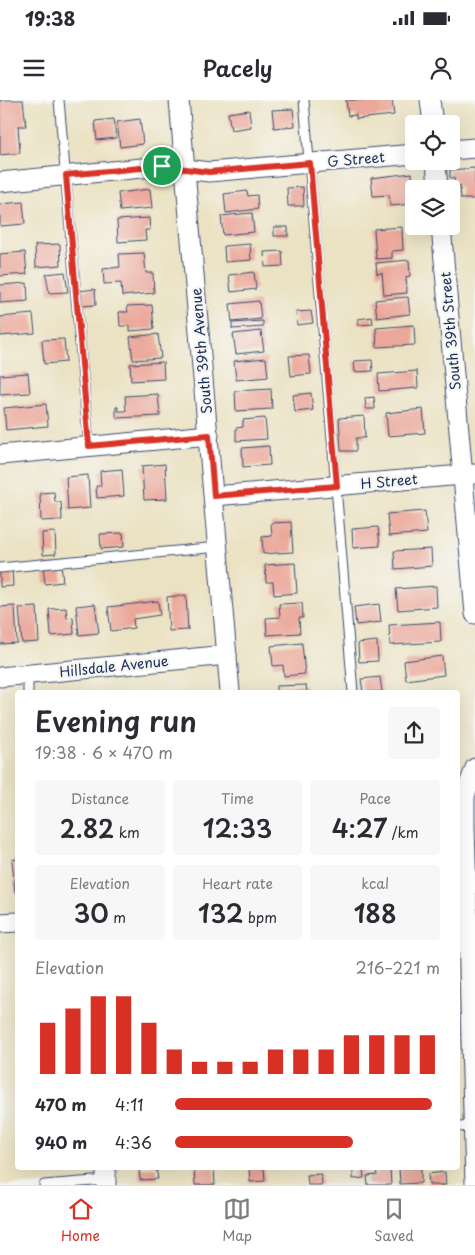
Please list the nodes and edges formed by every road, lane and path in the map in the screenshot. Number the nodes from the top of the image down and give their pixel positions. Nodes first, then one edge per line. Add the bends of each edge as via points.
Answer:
1 (59, 100) edge
2 (179, 100) edge
3 (304, 100) edge
4 (430, 100) edge
5 (431, 115) edge
6 (475, 148) edge
7 (460, 149) edge
8 (405, 155) edge
9 (310, 163) junction
10 (185, 169) junction
11 (66, 175) junction
12 (0, 182) edge
13 (442, 235) edge
14 (209, 435) junction
15 (89, 446) junction
16 (0, 455) edge
17 (469, 474) edge
18 (337, 486) junction
19 (214, 496) junction
20 (218, 547) junction
21 (0, 568) edge
22 (475, 614) edge
23 (227, 655) junction
24 (0, 677) edge
25 (28, 683) edge
26 (230, 690) edge
27 (353, 690) edge
28 (470, 773) edge
29 (462, 890) edge
30 (15, 922) edge
31 (0, 924) edge
32 (467, 1007) edge
33 (469, 1126) edge
34 (107, 1174) edge
35 (475, 1184) edge
36 (44, 1185) edge

1 - 11 lane
2 - 10 street, South 39th Avenue
3 - 9 lane
4 - 5 street
6 - 7 street
8 - 9 street, G Street
9 - 10 street, G Street via 209,172
9 - 18 lane
10 - 11 street, G Street via 162,166
10 - 14 street, South 39th Avenue
11 - 12 street, G Street
11 - 15 lane
13 - 17 street, South 39th Street
14 - 15 street
14 - 19 street, South 39th Avenue
15 - 16 street
17 - 18 street, H Street
17 - 22 street, South 39th Street
18 - 19 street, H Street
18 - 27 lane
19 - 20 street, South 39th Avenue
20 - 21 lane
20 - 23 street, South 39th Avenue
23 - 25 street, Hillsdale Avenue
23 - 26 street, South 39th Avenue
24 - 25 street, Hillsdale Avenue
28 - 29 street via 465,796
29 - 32 street
30 - 31 street
32 - 33 street
33 - 35 street
34 - 36 lane

